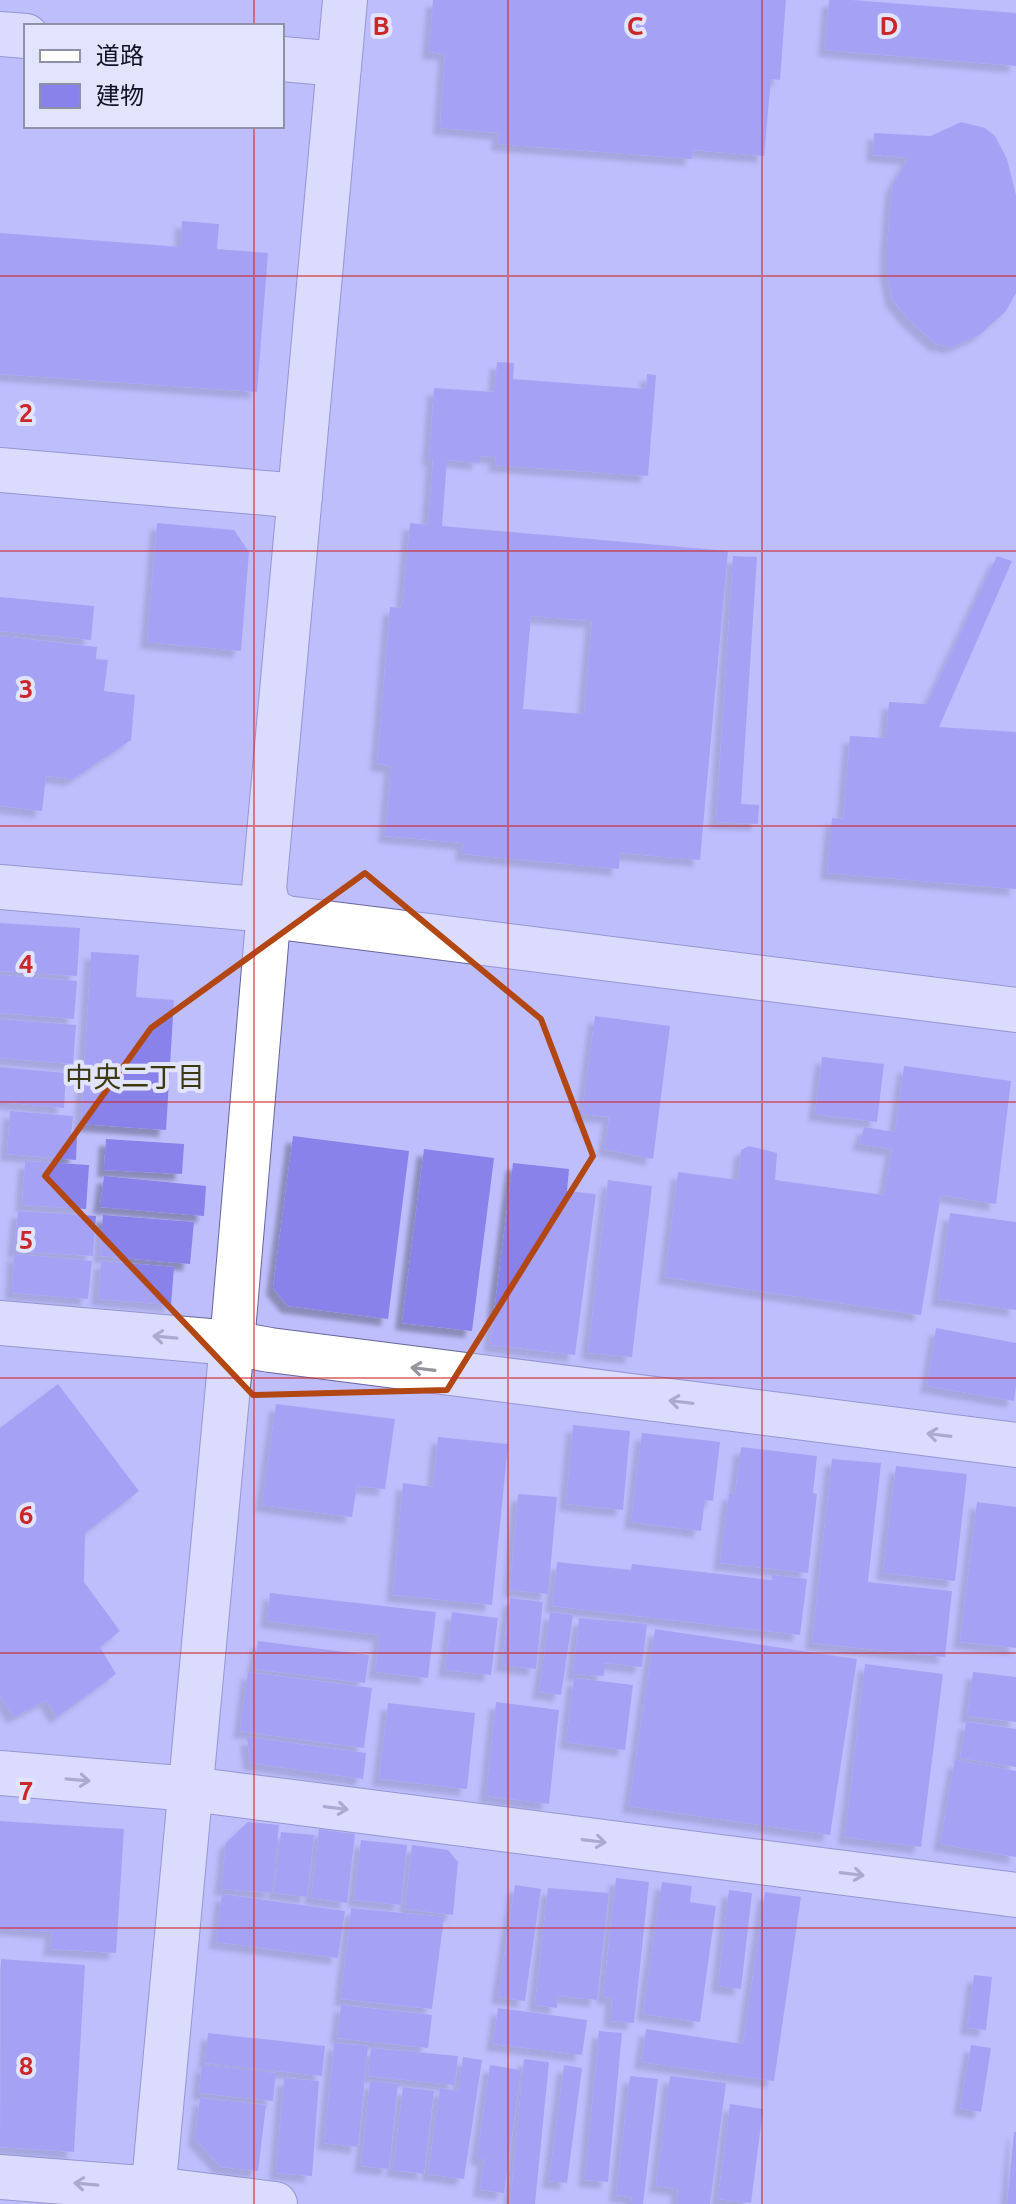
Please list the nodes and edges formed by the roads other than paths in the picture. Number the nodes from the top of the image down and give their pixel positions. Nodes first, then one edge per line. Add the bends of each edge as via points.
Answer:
1 (345, 0) edge
2 (0, 34) edge
3 (24, 36) edge
4 (284, 59) edge
5 (339, 64) junction
6 (0, 470) edge
7 (300, 496) junction
8 (0, 887) edge
9 (269, 910) junction
10 (1016, 1010) edge
11 (0, 1323) edge
12 (232, 1343) junction
13 (1016, 1445) edge
14 (0, 1773) edge
15 (191, 1789) junction
16 (1016, 1895) edge
17 (0, 2177) edge
18 (153, 2197) edge
19 (275, 2204) edge

1 - 5 street
2 - 3 street
4 - 5 street
5 - 7 street
6 - 7 street
7 - 9 street via 264,889
8 - 9 street
9 - 10 street via 286,918
9 - 12 street
12 -> 11 street
13 -> 12 street
12 - 15 street
14 -> 15 street
15 -> 16 street
15 - 18 street
18 -> 17 street
18 - 19 street

